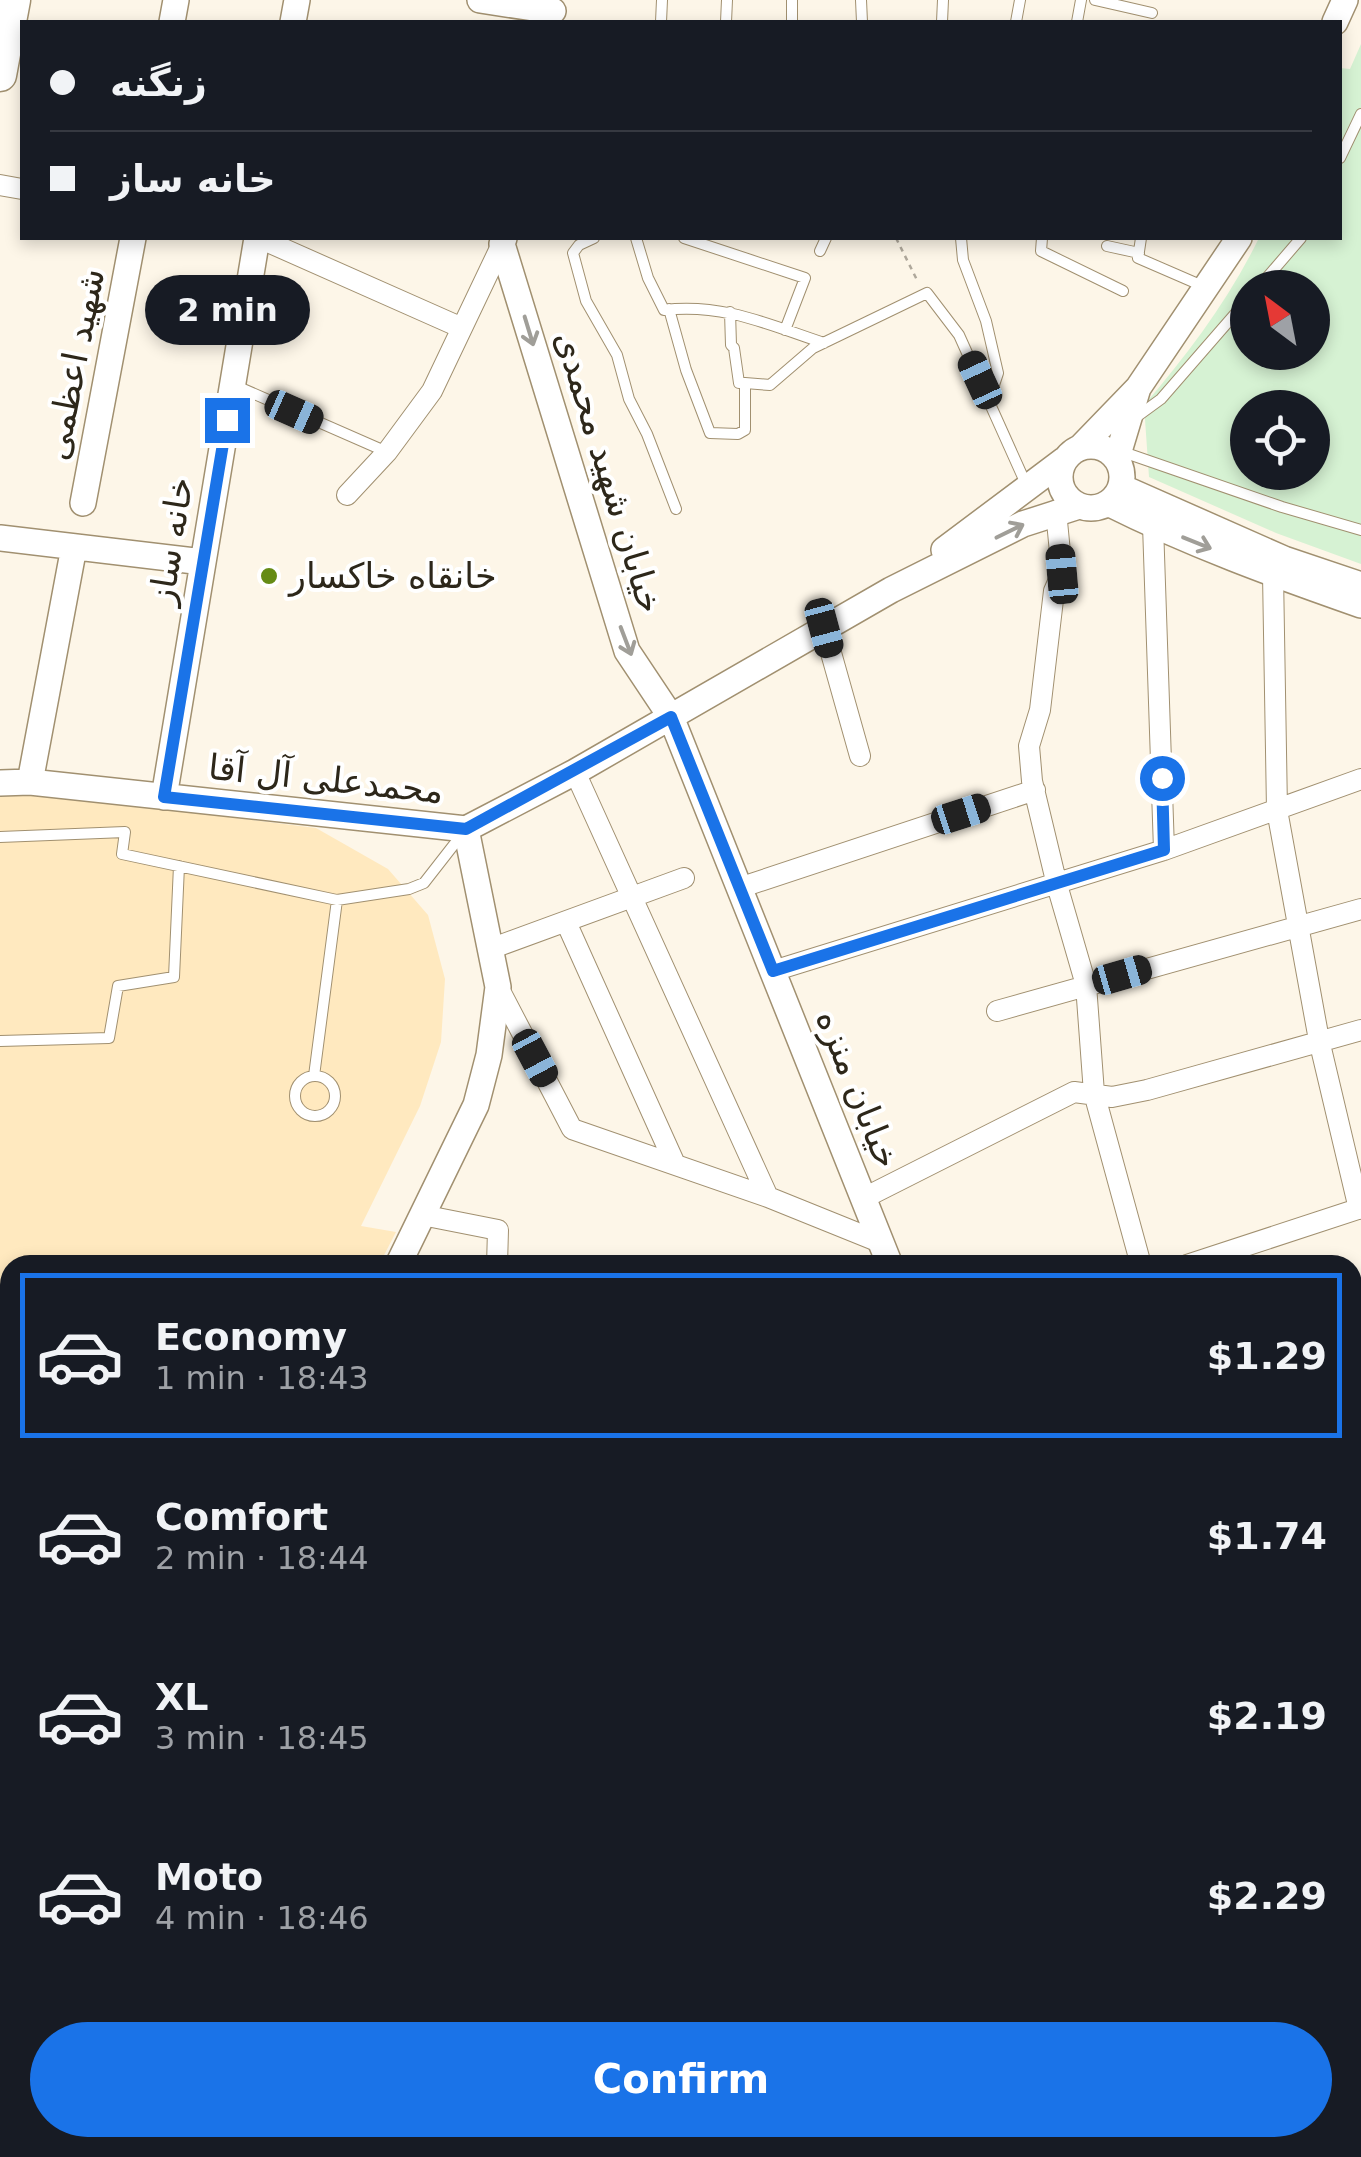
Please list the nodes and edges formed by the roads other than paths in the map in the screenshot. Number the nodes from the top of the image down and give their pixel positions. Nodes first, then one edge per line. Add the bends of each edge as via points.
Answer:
1 (14, 0) edge
2 (480, 0) edge
3 (1095, 0) edge
4 (553, 11) edge
5 (1152, 13) dead end
6 (0, 76) edge
7 (1361, 114) edge
8 (1342, 154) edge
9 (133, 240) edge
10 (258, 240) edge
11 (263, 240) edge
12 (590, 240) edge
13 (637, 240) edge
14 (690, 240) edge
15 (825, 240) edge
16 (961, 240) edge
17 (1042, 240) edge
18 (1142, 240) edge
19 (1238, 240) edge
20 (1299, 240) edge
21 (503, 241) edge
22 (1106, 246) dead end
23 (820, 251) dead end
24 (1139, 253) junction
25 (1273, 270) edge
26 (1206, 287) junction
27 (1123, 291) dead end
28 (669, 309) junction
29 (730, 312) junction
30 (1230, 320) edge
31 (462, 328) junction
32 (785, 330) junction
33 (824, 343) junction
34 (745, 383) junction
35 (232, 384) junction
36 (1138, 388) junction
37 (989, 401) junction
38 (1126, 425) junction
39 (386, 452) junction
40 (1072, 454) junction
41 (1118, 454) junction
42 (1028, 488) junction
43 (347, 495) dead end
44 (1114, 495) junction
45 (83, 503) dead end
46 (1068, 508) junction
47 (676, 509) dead end
48 (1153, 525) junction
49 (1361, 530) edge
50 (0, 538) edge
51 (74, 547) junction
52 (203, 562) junction
53 (1274, 574) junction
54 (1361, 586) edge
55 (892, 590) junction
56 (1361, 605) edge
57 (824, 628) junction
58 (671, 717) junction
59 (860, 756) dead end
60 (575, 772) junction
61 (1361, 779) edge
62 (30, 782) junction
63 (0, 783) edge
64 (1035, 790) junction
65 (164, 797) junction
66 (1277, 810) junction
67 (466, 829) junction
68 (0, 836) edge
69 (1164, 850) junction
70 (179, 866) junction
71 (684, 878) dead end
72 (1056, 884) junction
73 (739, 888) junction
74 (633, 898) junction
75 (337, 900) junction
76 (1361, 909) edge
77 (566, 922) junction
78 (1297, 926) junction
79 (490, 949) junction
80 (773, 971) junction
81 (1086, 985) junction
82 (498, 988) junction
83 (997, 1011) dead end
84 (1361, 1030) edge
85 (1319, 1040) junction
86 (0, 1041) edge
87 (314, 1076) dead end
88 (1094, 1094) junction
89 (675, 1164) junction
90 (768, 1197) junction
91 (864, 1198) junction
92 (1360, 1208) edge
93 (422, 1215) junction
94 (886, 1254) edge
95 (403, 1255) edge
96 (497, 1255) edge
97 (1138, 1255) edge
98 (1217, 1255) edge

1 - 6 main road
2 - 4 street
3 - 5 lane
7 - 8 lane
9 - 45 street, شهید اعظمی
10 - 35 street, خانه ساز
11 - 31 street
12 - 47 lane via 573,253 586,301 617,354
13 - 28 lane via 648,278
14 - 32 lane via 806,278
15 - 23 lane
16 - 37 lane via 998,373
17 - 27 lane via 1041,251
18 - 24 lane
19 - 26 street
20 - 25 lane
21 - 31 street
21 -> 58 street, خیابان شهید محمدی via 627,650
22 - 24 lane
24 - 26 lane
26 - 36 street
28 - 29 lane
28 - 34 lane via 710,433 746,430
29 - 32 lane
29 - 34 lane via 739,383
30 - 38 lane via 1161,399
31 - 39 street via 432,390
32 - 33 lane
33 - 34 lane via 770,385
33 - 37 lane via 927,293 959,334
35 - 39 lane
35 - 52 street, خانه ساز
36 - 38 street
36 - 40 street
37 - 42 lane
38 - 41 street
39 - 43 street
40 - 41 street via 1100,446
40 - 42 street
40 - 46 street via 1060,481
41 - 44 street via 1123,478
41 - 49 lane
42 - 55 street
44 - 46 street via 1099,507
44 - 48 street
44 - 54 street
55 -> 46 street
46 - 64 street via 1040,710 1029,746
48 -> 53 street
48 - 69 street
50 - 51 street
51 - 52 street
51 - 62 street
52 - 65 street, خانه ساز
53 - 56 street
53 - 66 street
55 - 57 street
57 - 58 street
57 - 59 street
58 - 60 street
58 - 73 street, خیابان منزه
60 - 67 street
60 - 74 street
61 - 66 street
62 - 63 street, محمدعلی آل آقا
62 - 65 street, محمدعلی آل آقا
64 - 72 street
64 - 73 street
65 - 67 street, محمدعلی آل آقا
66 - 69 street
66 - 78 street
67 - 75 lane via 424,883
67 - 79 street
68 - 70 lane via 125,832 122,854
69 - 72 street
70 - 75 lane
70 - 86 lane via 174,978 118,986 109,1038
71 - 74 street
72 - 80 street
72 - 81 street
73 - 80 street, خیابان منزه
74 - 77 street
74 - 90 street
75 - 87 lane
76 - 78 street
77 - 79 street
77 - 89 street
78 - 81 street
78 - 85 street
79 - 82 street
80 - 91 street, خیابان منزه
81 - 83 street
81 - 88 street
82 - 89 street via 572,1128
82 - 93 street via 476,1106
84 - 85 street
85 - 88 street via 1146,1090
85 - 92 street
88 - 91 street via 1074,1092
88 - 97 street
89 - 90 street
90 - 94 street
91 - 94 street, خیابان منزه
92 - 98 street
93 - 95 street
93 - 96 street via 498,1230

